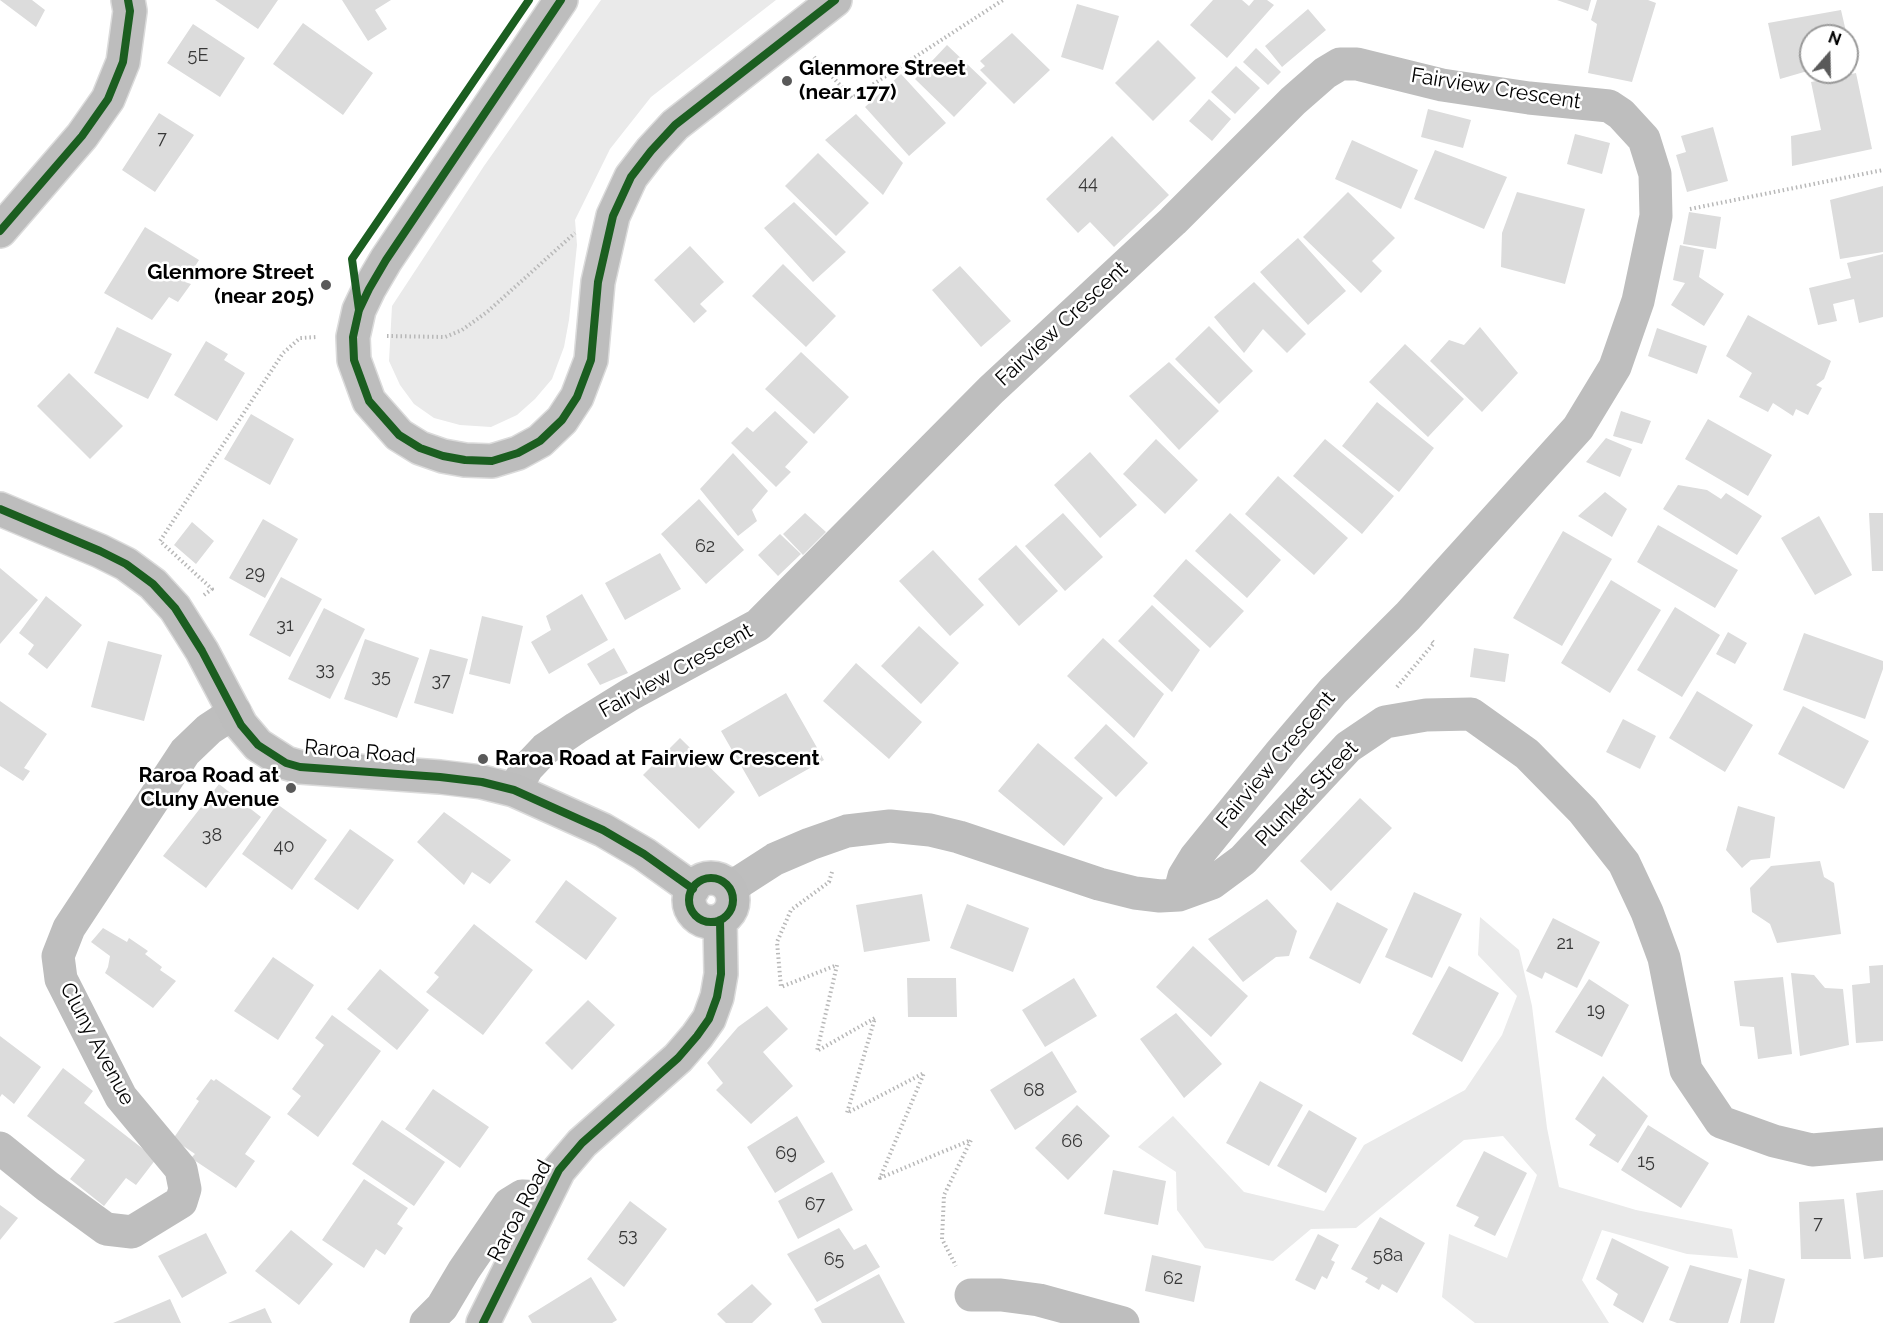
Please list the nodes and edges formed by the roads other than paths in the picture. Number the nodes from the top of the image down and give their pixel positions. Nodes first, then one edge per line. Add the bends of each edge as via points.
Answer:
1 (128, 0) edge
2 (561, 0) edge
3 (835, 0) edge
4 (0, 231) edge
5 (0, 509) edge
6 (235, 712) junction
7 (514, 790) junction
8 (730, 888) junction
9 (693, 889) junction
10 (1179, 895) junction
11 (720, 920) junction
12 (1883, 1144) edge
13 (0, 1148) edge
14 (544, 1197) junction
15 (971, 1295) road end
16 (426, 1323) edge
17 (483, 1323) edge
18 (1123, 1323) edge

1 - 4 main road via 123,62 108,99 82,136
2 - 3 main road via 386,260 359,310 353,337 354,360 369,401 399,435 443,456 492,461 540,441 562,420 577,397 591,360 598,282 613,216 631,177 675,125
5 - 6 main road, Raroa Road via 100,551 153,584 175,608
6 - 7 main road, Raroa Road via 258,745 300,767 440,777
6 - 13 street, Cluny Avenue via 185,752 69,928 58,956 61,979 121,1097 181,1169 185,1189 181,1202 132,1232 106,1229
7 - 9 main road, Raroa Road via 603,830
7 - 10 street, Fairview Crescent via 539,755 576,728 758,625 992,390 1325,73 1340,64 1357,64 1442,85 1608,106 1644,139 1655,174 1656,216 1638,301 1615,367 1578,428 1281,752 1195,858
8 - 9 main road via 722,880 707,878
8 - 10 street, Plunket Street via 775,859 810,844 847,831 891,826 958,837 1135,893
8 - 11 main road via 733,904
9 - 11 main road via 689,898 693,912 705,921
10 - 12 street, Plunket Street via 1212,883 1243,860 1348,747 1385,722 1426,715 1471,714 1527,754 1583,811 1624,863 1664,958 1686,1070 1721,1122 1774,1142 1812,1150
11 - 14 main road, Raroa Road via 721,974 709,1019 678,1058 582,1143 559,1170
14 - 16 street via 522,1196 509,1204 442,1307
14 - 17 main road, Raroa Road
15 - 18 street via 1039,1300

